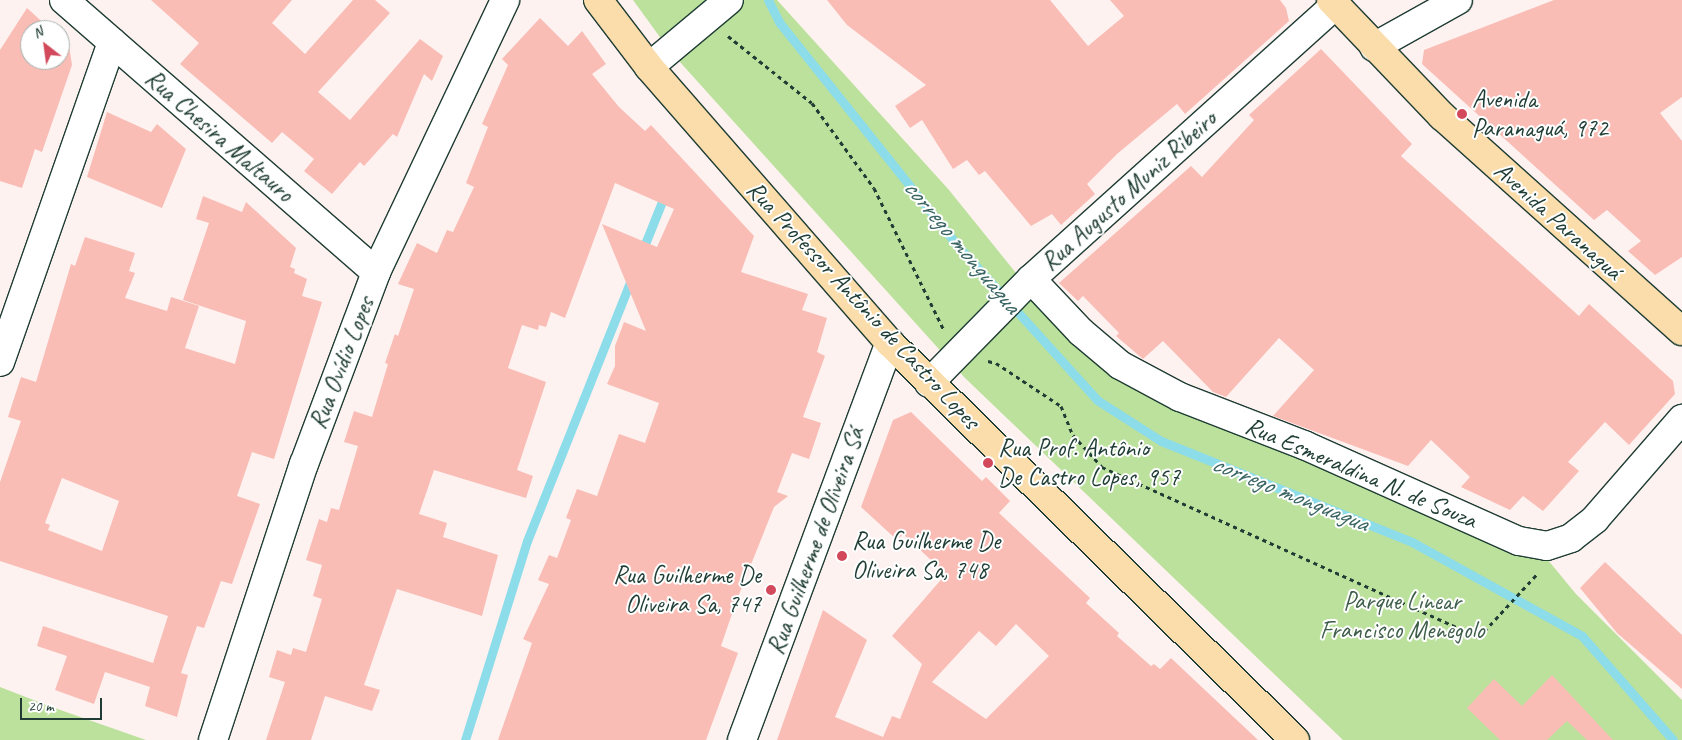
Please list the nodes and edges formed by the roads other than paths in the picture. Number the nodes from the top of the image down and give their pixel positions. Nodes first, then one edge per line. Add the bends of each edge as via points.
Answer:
1 (64, 0) edge
2 (505, 0) edge
3 (598, 0) edge
4 (1458, 0) edge
5 (1333, 3) edge
6 (715, 12) edge
7 (112, 42) junction
8 (1374, 47) junction
9 (649, 68) junction
10 (376, 272) junction
11 (1025, 286) junction
12 (1682, 331) edge
13 (890, 343) junction
14 (0, 362) edge
15 (929, 382) junction
16 (1682, 420) edge
17 (213, 740) edge
18 (742, 740) edge
19 (1296, 740) edge

1 - 7 street, Rua Chesira Maltauro
2 - 10 street, Rua Ovídio Lopes
3 - 9 main road, Rua Professor Antônio de Castro Lopes
4 - 8 street
5 - 8 main road, Avenida Paranaguá
5 - 11 street, Rua Augusto Muniz Ribeiro
6 - 9 street
7 - 10 street, Rua Chesira Maltauro
7 - 14 street
8 - 12 main road, Avenida Paranaguá via 1455,128
9 - 13 main road, Rua Professor Antônio de Castro Lopes
10 - 17 street, Rua Ovídio Lopes via 304,464
11 - 15 street, Rua Augusto Muniz Ribeiro
11 - 16 street, Rua Esmeraldina N. de Souza via 1120,365 1180,397 1304,445 1519,542 1547,546 1571,538 1595,519
13 - 15 main road, Rua Professor Antônio de Castro Lopes
13 - 18 street, Rua Guilherme de Oliveira Sá
15 - 19 main road, Rua Professor Antônio de Castro Lopes

